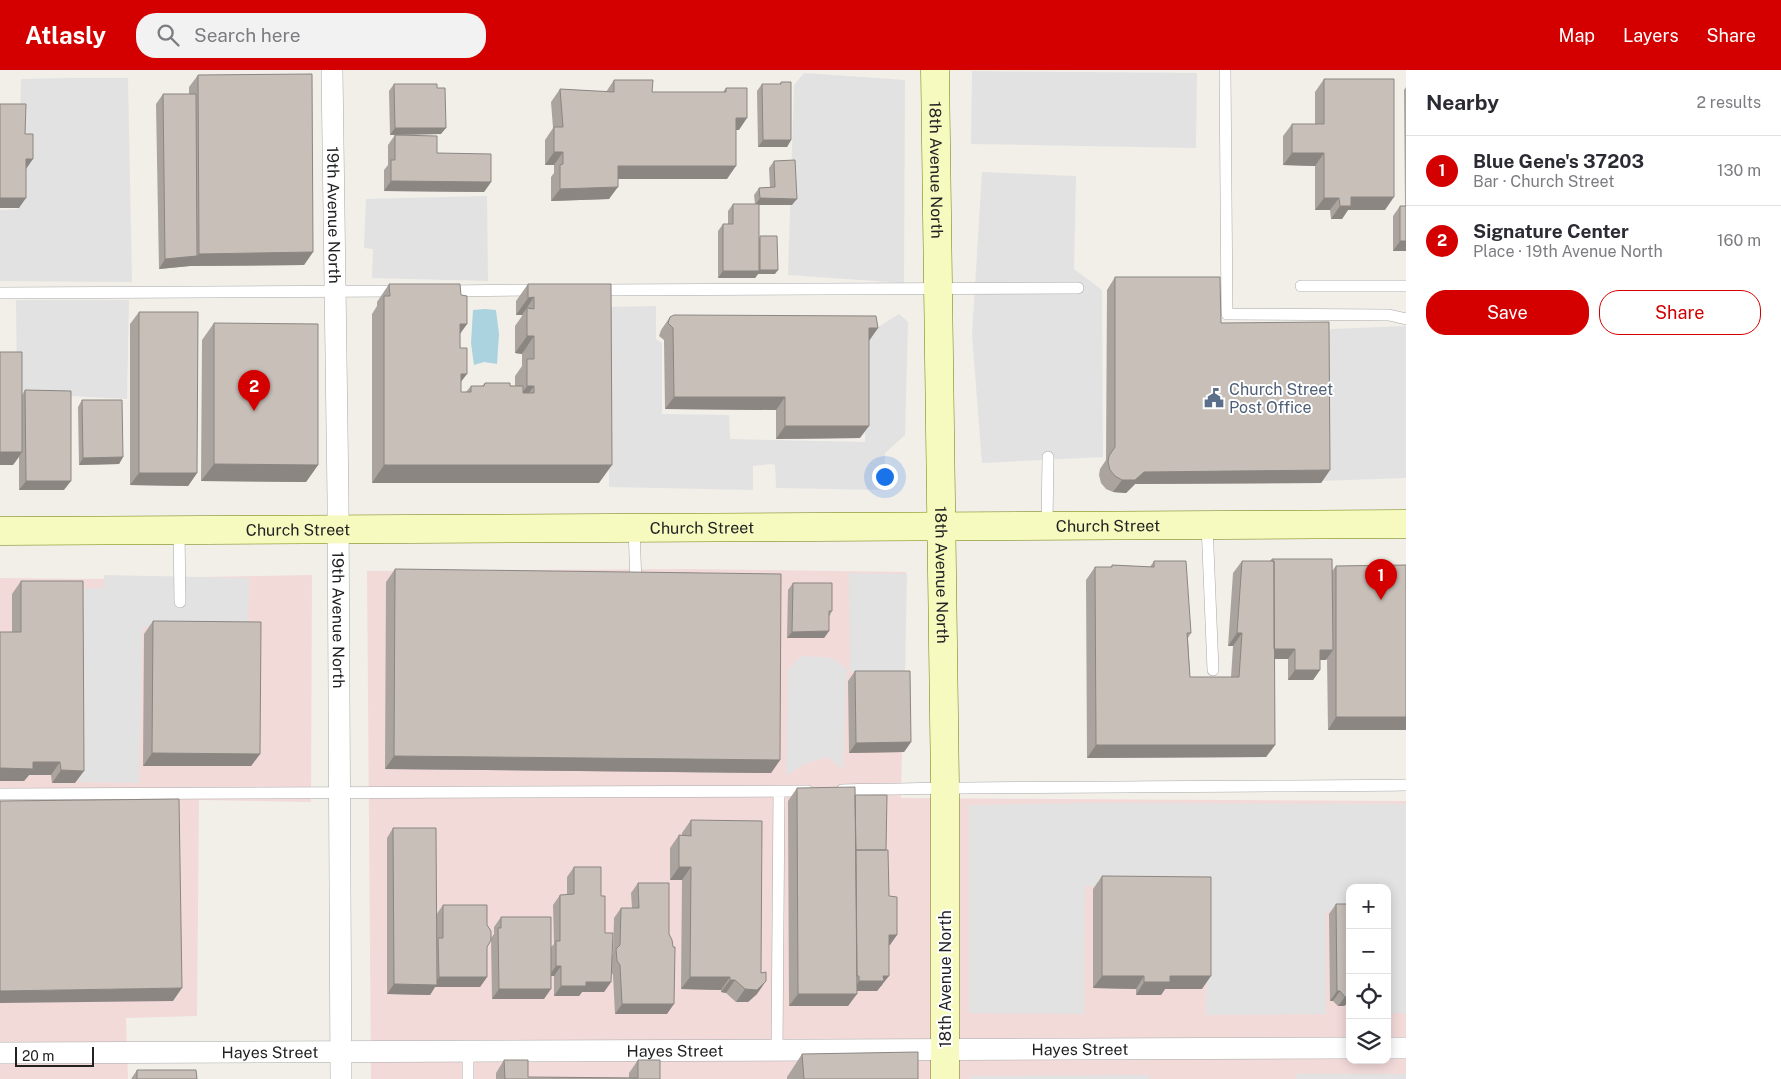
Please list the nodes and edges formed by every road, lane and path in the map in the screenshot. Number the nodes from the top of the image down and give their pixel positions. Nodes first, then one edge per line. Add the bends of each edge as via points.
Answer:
1 (332, 70) edge
2 (935, 70) edge
3 (1225, 70) edge
4 (1301, 286) dead end
5 (1406, 286) edge
6 (938, 288) junction
7 (1078, 288) dead end
8 (548, 290) edge
9 (585, 290) edge
10 (335, 291) junction
11 (412, 291) edge
12 (431, 291) edge
13 (0, 293) edge
14 (1406, 319) edge
15 (1048, 457) dead end
16 (1207, 524) junction
17 (1406, 524) edge
18 (1047, 525) junction
19 (941, 526) junction
20 (634, 528) junction
21 (338, 529) junction
22 (178, 530) junction
23 (0, 531) edge
24 (636, 585) edge
25 (180, 602) dead end
26 (1213, 670) dead end
27 (1406, 786) edge
28 (945, 787) junction
29 (779, 791) junction
30 (339, 793) junction
31 (0, 794) edge
32 (1346, 1048) edge
33 (1391, 1048) edge
34 (1406, 1048) edge
35 (945, 1049) junction
36 (777, 1050) junction
37 (341, 1051) junction
38 (468, 1051) junction
39 (0, 1053) edge
40 (341, 1079) edge
41 (468, 1079) edge
42 (945, 1079) edge

1 - 10 street, 19th Avenue North
2 - 6 main road, 18th Avenue North
3 - 14 lane via 1227,314 1389,315
4 - 5 lane
6 - 7 lane
6 - 9 lane
6 - 19 main road, 18th Avenue North
8 - 12 lane
10 - 11 lane
10 - 13 lane
10 - 21 street, 19th Avenue North
15 - 18 lane
16 - 17 main road, Church Street
16 - 18 main road, Church Street
16 - 26 lane
18 - 19 main road, Church Street
19 - 20 main road, Church Street
19 - 28 main road, 18th Avenue North
20 - 21 main road, Church Street
20 - 24 lane
21 - 22 main road, Church Street
21 - 30 street, 19th Avenue North
22 - 23 main road, Church Street
22 - 25 lane
27 - 28 lane
28 - 29 lane
28 - 35 main road, 18th Avenue North
29 - 30 lane
29 - 36 lane
30 - 31 lane
30 - 37 street, 19th Avenue North
32 - 35 street, Hayes Street
33 - 34 street
35 - 36 street, Hayes Street
35 - 42 main road, 18th Avenue North
36 - 38 street, Hayes Street
37 - 38 street, Hayes Street
37 - 39 street, Hayes Street
37 - 40 street, 19th Avenue North
38 - 41 lane

